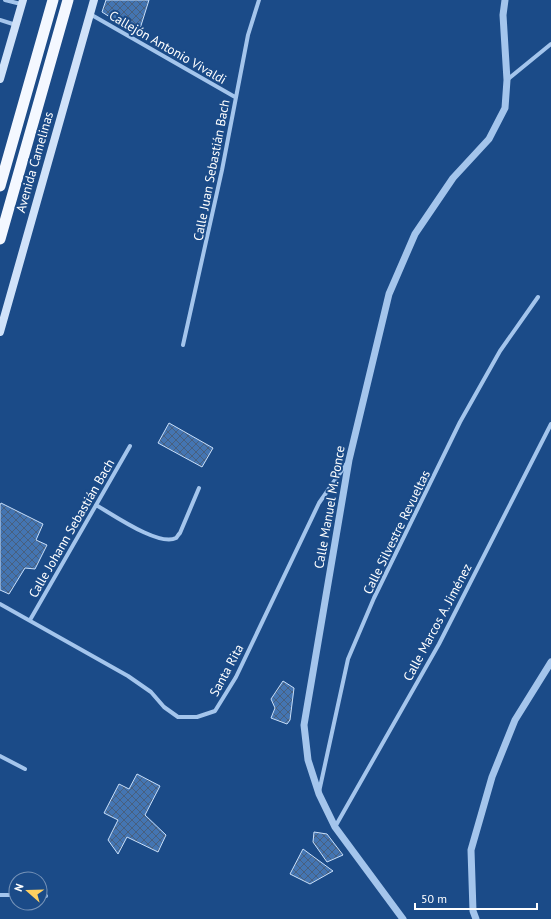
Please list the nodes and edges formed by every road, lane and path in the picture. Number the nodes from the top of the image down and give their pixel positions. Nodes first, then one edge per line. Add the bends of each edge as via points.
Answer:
1 (5, 0) edge
2 (53, 0) edge
3 (68, 0) edge
4 (94, 0) edge
5 (259, 0) edge
6 (505, 0) edge
7 (22, 2) edge
8 (90, 14) junction
9 (0, 20) edge
10 (16, 25) junction
11 (551, 44) edge
12 (0, 79) edge
13 (507, 80) junction
14 (235, 97) junction
15 (0, 186) edge
16 (0, 239) edge
17 (538, 297) dead end
18 (0, 332) edge
19 (183, 345) dead end
20 (551, 424) edge
21 (130, 446) dead end
22 (350, 460) junction
23 (199, 488) dead end
24 (96, 505) junction
25 (0, 604) edge
26 (30, 620) junction
27 (551, 662) edge
28 (0, 756) edge
29 (25, 769) dead end
30 (319, 794) junction
31 (335, 827) junction
32 (403, 919) edge
33 (476, 919) edge

1 - 7 street
2 - 15 highway, Avenida Camelinas
3 - 16 highway, Avenida Camelinas
4 - 8 main road, Avenida Camelinas
5 - 14 street, Calle Juan Sebastián Bach via 248,35
6 - 13 street via 503,15
7 - 10 main road
8 - 14 street, Callejón Antonio Vivaldi
8 - 18 main road, Avenida Camelinas
9 - 10 street
10 - 12 main road
11 - 13 street
13 - 22 street, Calle Manuel M. Ponce via 505,108 489,139 453,178 415,234 389,294
14 - 19 street, Calle Juan Sebastián Bach via 222,170
17 - 30 street, Calle Silvestre Revueltas via 500,351 460,422 374,598 348,660
20 - 31 street, Calle Marcos A. Jiménez via 439,644
21 - 24 street, Calle Johann Sebastián Bach
22 - 26 street, Santa Rita via 319,503 236,677 216,711 197,717 178,717 164,707 151,692 128,676
22 - 30 street, Calle Manuel M. Ponce via 304,725 308,760
23 - 24 street via 176,538 156,538
24 - 26 street, Calle Johann Sebastián Bach
25 - 26 street, Santa Rita
27 - 33 street via 515,720 492,777 471,850 473,911
28 - 29 street
30 - 31 street, Calle Manuel M. Ponce
31 - 32 street, Calle Manuel M. Ponce

